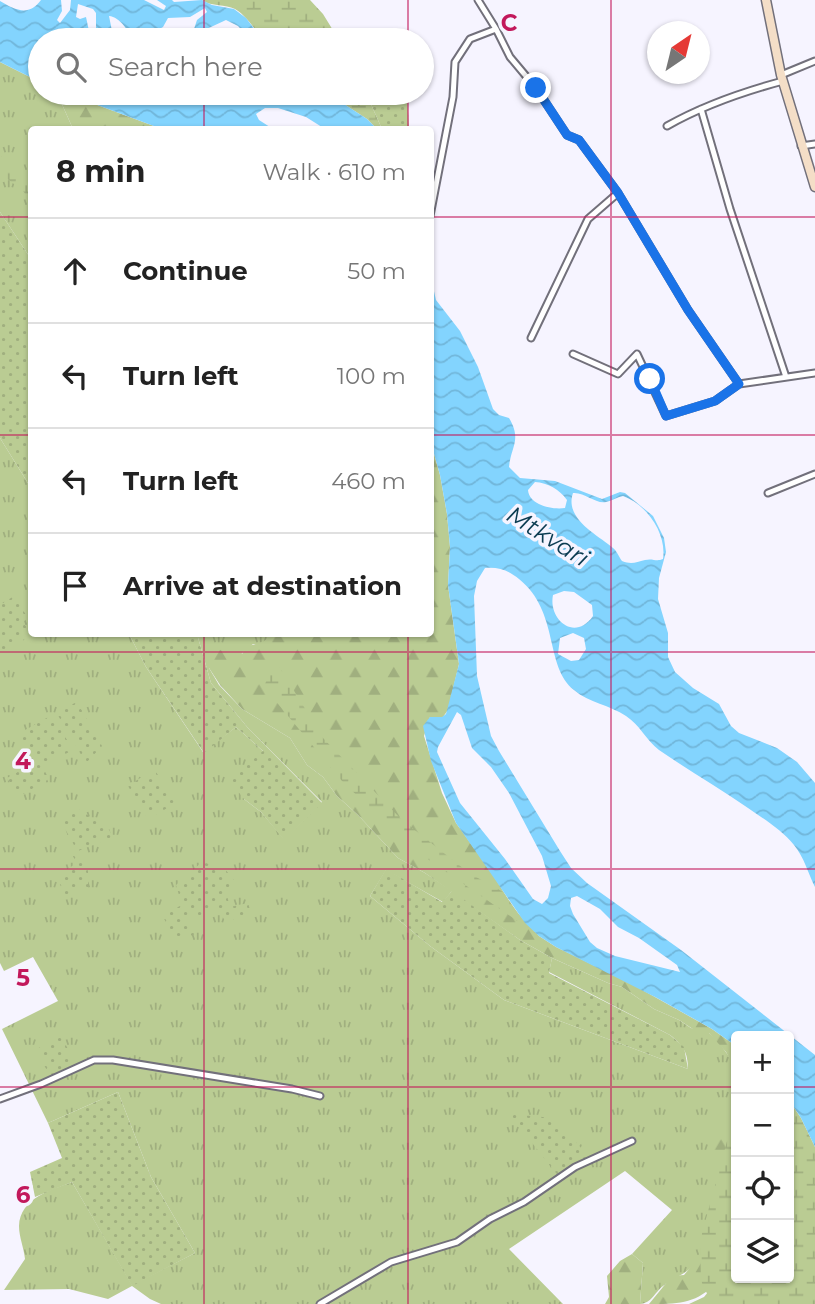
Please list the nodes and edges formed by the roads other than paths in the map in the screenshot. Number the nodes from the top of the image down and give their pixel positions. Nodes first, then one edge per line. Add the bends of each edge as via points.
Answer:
1 (478, 0) edge
2 (766, 0) edge
3 (496, 29) junction
4 (815, 61) edge
5 (782, 78) junction
6 (701, 109) junction
7 (667, 126) dead end
8 (815, 144) edge
9 (801, 146) junction
10 (815, 187) edge
11 (618, 193) junction
12 (434, 195) edge
13 (531, 338) dead end
14 (573, 354) dead end
15 (815, 373) edge
16 (786, 377) junction
17 (739, 384) junction
18 (815, 474) edge
19 (768, 493) dead end
20 (320, 1096) dead end
21 (0, 1099) edge
22 (632, 1141) dead end
23 (320, 1304) edge

1 - 3 street
2 - 5 main road
3 - 11 street via 510,57 567,135 579,140
3 - 12 street via 470,39 455,61 453,97
4 - 5 street
5 - 6 street
5 - 9 main road
6 - 7 street
6 - 16 street
8 - 9 street
9 - 10 main road
11 - 13 street via 588,219
11 - 17 street
14 - 17 street via 618,373 637,354 666,416 715,401
15 - 16 street
16 - 17 street
18 - 19 street
20 - 21 street via 94,1060
22 - 23 street via 575,1167 457,1242 391,1262

